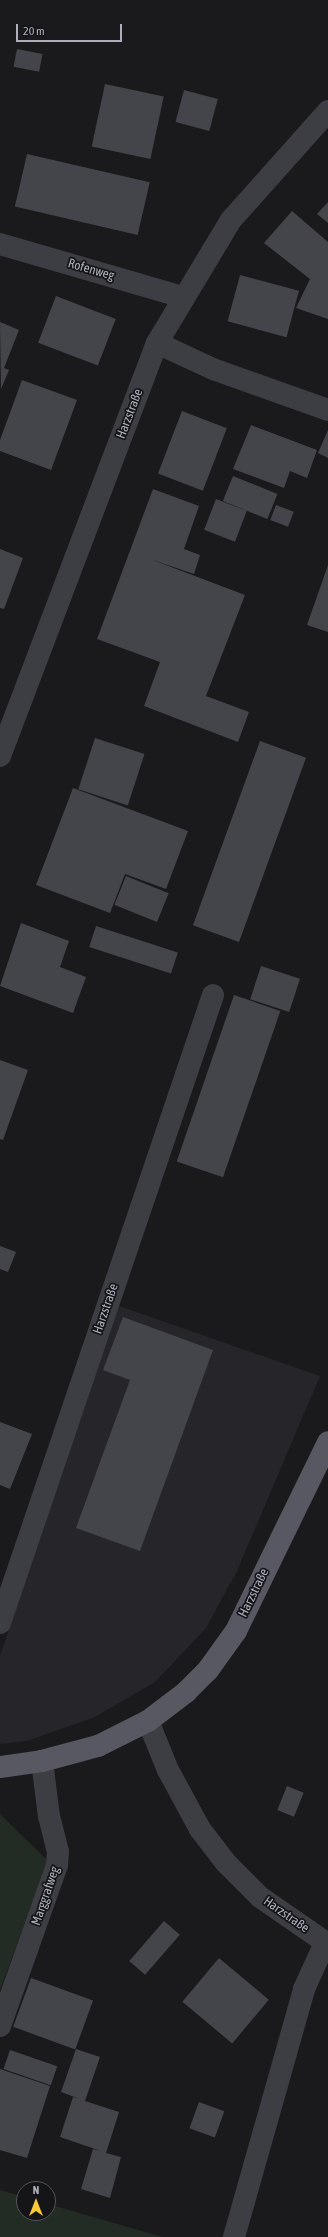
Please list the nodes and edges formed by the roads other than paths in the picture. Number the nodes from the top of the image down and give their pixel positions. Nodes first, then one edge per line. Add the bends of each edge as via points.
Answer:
1 (328, 111) edge
2 (0, 244) edge
3 (183, 297) junction
4 (156, 343) junction
5 (328, 410) edge
6 (0, 756) edge
7 (213, 995) dead end
8 (328, 1442) edge
9 (0, 1623) edge
10 (148, 1721) junction
11 (42, 1761) junction
12 (0, 1767) edge
13 (327, 1943) edge
14 (0, 2026) edge
15 (234, 2237) edge

1 - 3 street, Harzstraße via 231,220
2 - 3 street, Rofenweg
3 - 4 street, Harzstraße
4 - 5 street via 213,369
4 - 6 street, Harzstraße
7 - 9 street, Harzstraße
8 - 10 main road, Harzstraße via 236,1631 208,1670 186,1692
10 - 11 main road, Harzstraße via 98,1746
10 - 13 street, Harzstraße via 182,1797 200,1829 226,1863 260,1897
11 - 12 main road, Harzstraße
11 - 14 street, Marggrafweg via 58,1865
13 - 15 street via 304,1989

